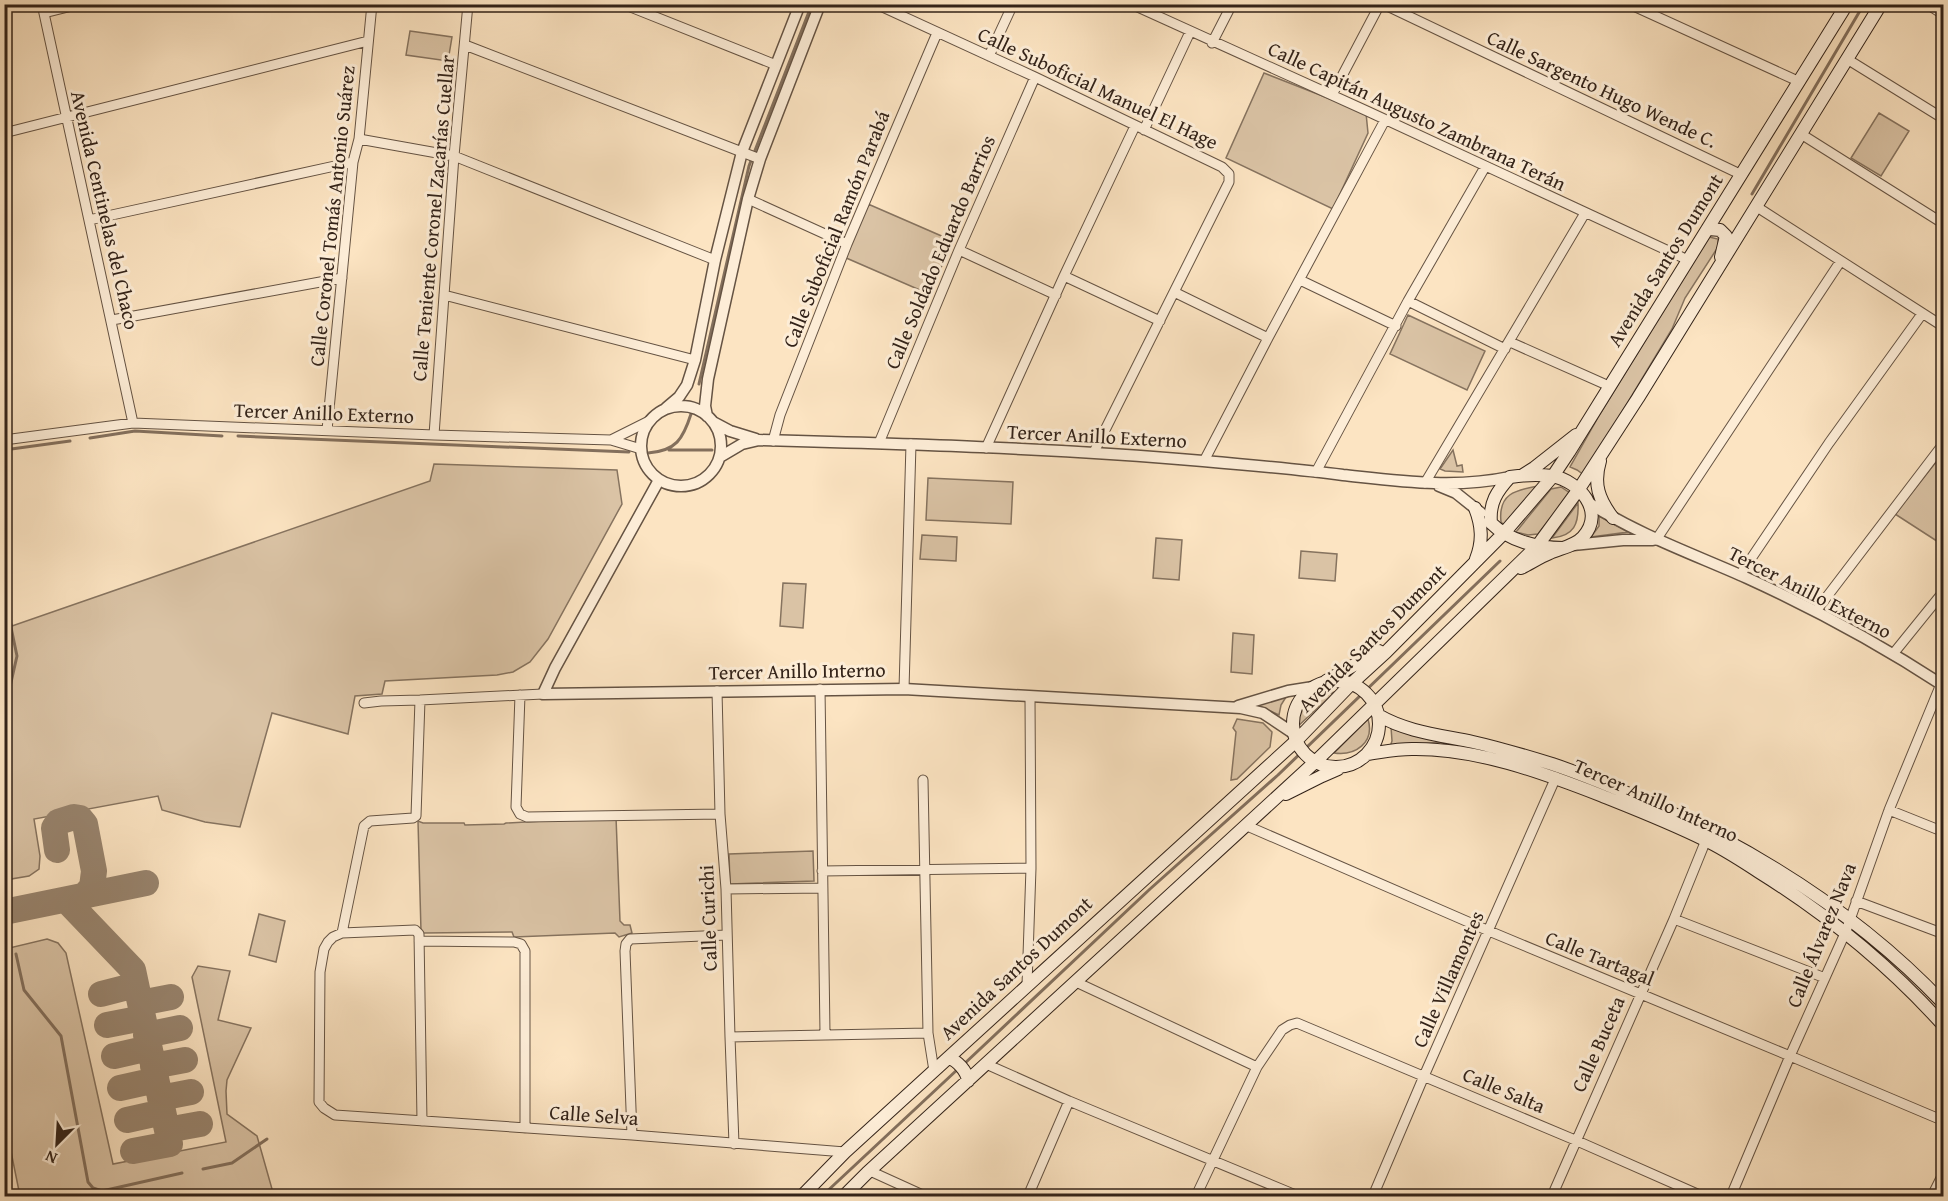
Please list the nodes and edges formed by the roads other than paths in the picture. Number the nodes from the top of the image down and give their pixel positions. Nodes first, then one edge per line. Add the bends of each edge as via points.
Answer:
1 (80, 4) edge
2 (372, 4) edge
3 (468, 4) edge
4 (623, 4) edge
5 (800, 4) edge
6 (820, 4) edge
7 (876, 4) edge
8 (1013, 4) edge
9 (1131, 4) edge
10 (1232, 4) edge
11 (1381, 4) edge
12 (1629, 4) edge
13 (1847, 4) edge
14 (1881, 4) edge
15 (1927, 4) edge
16 (43, 9) edge
17 (1944, 15) edge
18 (1190, 32) junction
19 (937, 33) junction
20 (368, 41) junction
21 (1212, 43) junction
22 (465, 45) junction
23 (990, 56) junction
24 (1847, 59) junction
25 (776, 64) junction
26 (1035, 77) junction
27 (1800, 82) junction
28 (1332, 95) junction
29 (66, 119) junction
30 (1944, 119) edge
31 (1385, 120) junction
32 (1140, 128) junction
33 (4, 133) edge
34 (1801, 134) junction
35 (359, 139) junction
36 (454, 156) junction
37 (752, 156) junction
38 (353, 162) junction
39 (1485, 167) junction
40 (1742, 175) junction
41 (1733, 190) junction
42 (748, 199) junction
43 (1757, 207) junction
44 (1585, 213) junction
45 (89, 220) junction
46 (1944, 224) edge
47 (1709, 228) junction
48 (1742, 232) junction
49 (847, 244) junction
50 (958, 250) junction
51 (715, 260) junction
52 (1688, 260) junction
53 (1840, 262) junction
54 (1715, 275) junction
55 (1064, 276) junction
56 (342, 278) junction
57 (1300, 280) junction
58 (1174, 292) junction
59 (444, 295) junction
60 (1056, 295) junction
61 (1408, 302) junction
62 (1922, 314) junction
63 (112, 320) junction
64 (1160, 321) junction
65 (1396, 326) junction
66 (1944, 327) edge
67 (1268, 338) junction
68 (1508, 346) junction
69 (695, 360) junction
70 (1609, 386) junction
71 (666, 408) junction
72 (710, 419) junction
73 (649, 421) junction
74 (133, 423) junction
75 (1585, 427) junction
76 (327, 430) junction
77 (434, 435) junction
78 (4, 440) edge
79 (611, 440) junction
80 (759, 440) junction
81 (773, 441) junction
82 (1944, 442) edge
83 (879, 443) junction
84 (911, 444) junction
85 (986, 448) junction
86 (641, 449) junction
87 (1603, 451) junction
88 (1094, 452) junction
89 (720, 457) junction
90 (1204, 461) junction
91 (1316, 472) junction
92 (1516, 476) junction
93 (1553, 476) junction
94 (658, 480) junction
95 (1429, 484) junction
96 (1580, 489) junction
97 (1589, 503) junction
98 (1475, 508) junction
99 (1613, 518) junction
100 (1491, 523) junction
101 (1507, 535) junction
102 (1656, 540) junction
103 (1534, 545) junction
104 (1568, 546) junction
105 (1475, 562) junction
106 (1510, 574) junction
107 (1740, 575) junction
108 (1944, 591) edge
109 (1816, 611) junction
110 (1396, 642) junction
111 (1893, 654) junction
112 (1942, 685) edge
113 (1316, 686) junction
114 (1354, 686) junction
115 (820, 689) junction
116 (904, 690) junction
117 (717, 691) junction
118 (543, 694) junction
119 (520, 695) junction
120 (1030, 698) junction
121 (420, 700) junction
122 (364, 703) dead end
123 (1374, 706) junction
124 (1229, 708) junction
125 (1296, 740) junction
126 (1479, 744) junction
127 (1426, 749) junction
128 (1367, 754) junction
129 (1312, 760) junction
130 (1349, 765) junction
131 (1586, 776) junction
132 (1556, 777) junction
133 (923, 780) dead end
134 (1594, 793) junction
135 (1626, 793) junction
136 (1270, 803) junction
137 (1889, 810) junction
138 (720, 814) junction
139 (1245, 825) junction
140 (1944, 832) edge
141 (1706, 840) junction
142 (926, 868) junction
143 (1030, 868) junction
144 (822, 871) junction
145 (823, 888) junction
146 (726, 890) junction
147 (1856, 901) junction
148 (1674, 919) junction
149 (1851, 919) junction
150 (1489, 931) junction
151 (1846, 932) junction
152 (342, 933) junction
153 (1944, 934) edge
154 (727, 935) junction
155 (419, 941) junction
156 (1825, 978) junction
157 (1076, 982) junction
158 (1027, 985) junction
159 (1640, 994) junction
160 (1944, 1004) edge
161 (1944, 1026) edge
162 (928, 1033) junction
163 (825, 1034) junction
164 (730, 1037) junction
165 (1790, 1056) junction
166 (951, 1059) junction
167 (986, 1064) junction
168 (1257, 1067) junction
169 (934, 1071) junction
170 (1424, 1076) junction
171 (967, 1077) junction
172 (1070, 1101) junction
173 (422, 1121) junction
174 (1944, 1121) edge
175 (525, 1128) junction
176 (632, 1135) junction
177 (1575, 1140) junction
178 (734, 1144) junction
179 (845, 1152) junction
180 (1213, 1161) junction
181 (870, 1170) junction
182 (1944, 1172) edge
183 (802, 1197) edge
184 (844, 1197) edge
185 (925, 1197) edge
186 (1028, 1197) edge
187 (1196, 1197) edge
188 (1298, 1197) edge
189 (1373, 1197) edge
190 (1552, 1197) edge
191 (1702, 1197) edge
192 (1731, 1197) edge
193 (1932, 1197) edge

1 - 16 street
2 - 20 street, Calle Coronel Tomás Antonio Suárez
3 - 22 street, Calle Teniente Coronel Zacarías Cuellar
4 - 25 street
5 - 25 street
6 - 37 street
7 - 19 street, Calle Suboficial Manuel El Hage
8 - 23 street
9 - 18 street, Calle Capitán Augusto Zambrana Terán
10 - 21 street
11 - 28 street
11 - 40 street, Calle Sargento Hugo Wende C.
12 - 27 street
13 - 27 main road, Avenida Santos Dumont
14 - 24 main road
15 - 17 street
16 - 29 street, Avenida Centinelas del Chaco
18 - 21 street, Calle Capitán Augusto Zambrana Terán
18 - 32 street
19 - 23 street, Calle Suboficial Manuel El Hage
19 - 49 street, Calle Suboficial Ramón Parabá
20 - 29 street
20 - 35 street, Calle Coronel Tomás Antonio Suárez
21 - 28 street, Calle Capitán Augusto Zambrana Terán
22 - 36 street, Calle Teniente Coronel Zacarías Cuellar
22 - 37 street
23 - 26 street, Calle Suboficial Manuel El Hage
24 - 30 street
24 - 34 main road
25 - 37 street
26 - 32 street, Calle Suboficial Manuel El Hage
26 - 50 street, Calle Soldado Eduardo Barrios
27 - 40 main road, Avenida Santos Dumont
28 - 31 street, Calle Capitán Augusto Zambrana Terán
29 - 33 street
29 - 45 street, Avenida Centinelas del Chaco
31 - 39 street, Calle Capitán Augusto Zambrana Terán
31 - 57 street
32 - 55 street
32 - 58 street, Calle Suboficial Manuel El Hage via 1222,166 1229,174 1229,182
34 - 43 main road
34 - 46 street
35 - 36 street
35 - 38 street, Calle Coronel Tomás Antonio Suárez
36 - 51 street
36 - 59 street, Calle Teniente Coronel Zacarías Cuellar
37 - 42 street
37 - 51 street
38 - 45 street
38 - 56 street, Calle Coronel Tomás Antonio Suárez
39 - 44 street, Calle Capitán Augusto Zambrana Terán
39 - 61 street
40 - 41 main road, Avenida Santos Dumont
41 - 47 main road, Avenida Santos Dumont
41 - 48 main road via 1723,224 1729,230
42 - 49 street
42 - 72 street via 708,379 705,406
43 - 48 main road
43 - 53 street
44 - 52 street, Calle Capitán Augusto Zambrana Terán
44 - 68 street
45 - 63 street, Avenida Centinelas del Chaco
47 - 52 main road, Avenida Santos Dumont
47 - 54 main road via 1726,236
48 - 54 main road
49 - 81 street, Calle Suboficial Ramón Parabá
50 - 60 street
50 - 83 street, Calle Soldado Eduardo Barrios
51 - 69 street
52 - 70 main road, Avenida Santos Dumont
53 - 62 street
53 - 102 street
54 - 87 main road
55 - 60 street
55 - 64 street
56 - 63 street
56 - 76 street, Calle Coronel Tomás Antonio Suárez
57 - 65 street
57 - 67 street
58 - 64 street
58 - 67 street
59 - 69 street
59 - 77 street, Calle Teniente Coronel Zacarías Cuellar
60 - 85 street
61 - 65 street
61 - 68 street
62 - 66 street
62 - 107 street
63 - 74 street, Avenida Centinelas del Chaco
64 - 88 street
65 - 91 street
67 - 90 street
68 - 70 street
68 - 95 street
69 - 71 street via 687,385
70 - 75 main road, Avenida Santos Dumont
71 - 72 street via 688,407
71 - 73 street
72 - 80 street, Tercer Anillo Externo
72 - 89 street via 718,433
73 - 79 street
73 - 86 street
74 - 76 street, Tercer Anillo Externo
74 - 78 street, Tercer Anillo Externo
75 - 92 main road via 1541,463
75 - 93 main road, Avenida Santos Dumont
76 - 77 street, Tercer Anillo Externo
77 - 79 street, Tercer Anillo Externo
79 - 86 street, Tercer Anillo Externo
80 - 81 street, Tercer Anillo Externo
80 - 89 street, Tercer Anillo Externo via 742,444
81 - 83 street, Tercer Anillo Externo
82 - 109 street
83 - 84 street, Tercer Anillo Externo
84 - 85 street, Tercer Anillo Externo
84 - 116 street
85 - 88 street, Tercer Anillo Externo
86 - 94 street via 646,466
87 - 96 main road
87 - 99 main road via 1596,488
88 - 90 street, Tercer Anillo Externo
89 - 94 street via 706,478 695,484 676,486
90 - 91 street, Tercer Anillo Externo
91 - 95 street, Tercer Anillo Externo
92 - 93 main road
92 - 95 street, Tercer Anillo Externo via 1466,484
92 - 100 main road via 1495,495
93 - 96 main road
93 - 101 main road, Avenida Santos Dumont
94 - 118 street
95 - 98 street, Tercer Anillo Externo via 1456,494
96 - 97 main road
96 - 103 main road
97 - 99 street, Tercer Anillo Externo
97 - 104 main road via 1592,517 1588,530
98 - 100 street, Tercer Anillo Externo
98 - 105 main road via 1482,535
99 - 102 street, Tercer Anillo Externo
100 - 101 main road
101 - 103 main road
101 - 105 main road, Avenida Santos Dumont
102 - 104 street, Tercer Anillo Externo
102 - 107 street, Tercer Anillo Externo
103 - 104 main road
103 - 106 main road
104 - 106 main road
105 - 110 main road, Avenida Santos Dumont
106 - 123 main road
107 - 109 street, Tercer Anillo Externo
108 - 111 street
109 - 111 street, Tercer Anillo Externo
110 - 113 main road
110 - 114 main road, Avenida Santos Dumont
111 - 112 street, Tercer Anillo Externo
112 - 137 street, Calle Álvarez Nava
113 - 114 main road via 1338,681
113 - 124 street, Tercer Anillo Interno
113 - 125 main road via 1296,707
114 - 123 main road, Tercer Anillo Interno
114 - 125 main road, Avenida Santos Dumont
115 - 116 street, Tercer Anillo Interno
115 - 117 street, Tercer Anillo Interno
115 - 144 street
116 - 120 street, Tercer Anillo Interno
117 - 118 street, Tercer Anillo Interno
117 - 138 street, Calle Curichi
118 - 119 street, Tercer Anillo Interno
119 - 121 street, Tercer Anillo Interno
119 - 138 street via 516,807 520,814
120 - 124 street, Tercer Anillo Interno
120 - 143 street
121 - 122 street, Tercer Anillo Interno
121 - 152 street via 416,816 373,820 364,826
123 - 126 main road, Tercer Anillo Interno via 1402,727
123 - 128 main road via 1377,736
123 - 129 main road
124 - 125 street, Tercer Anillo Interno via 1263,713
125 - 129 main road
125 - 158 main road, Avenida Santos Dumont
126 - 127 main road via 1428,739
126 - 131 main road, Tercer Anillo Interno
127 - 128 main road, Tercer Anillo Interno
127 - 132 main road, Tercer Anillo Interno via 1473,756
128 - 130 main road
129 - 130 main road via 1337,767
129 - 136 main road
130 - 136 main road
131 - 132 main road via 1581,783
131 - 135 main road, Tercer Anillo Interno
132 - 134 main road, Tercer Anillo Interno
132 - 150 street, Calle Villamontes
133 - 142 street
134 - 135 main road via 1601,785
134 - 141 main road, Tercer Anillo Interno
135 - 149 main road, Tercer Anillo Interno via 1750,852
136 - 139 main road
137 - 140 street
137 - 147 street, Calle Álvarez Nava
138 - 146 street, Calle Curichi
139 - 150 street, Calle Tartagal
139 - 157 main road
141 - 148 street, Calle Buceta
141 - 151 main road, Tercer Anillo Interno via 1791,892
142 - 143 street
142 - 144 street
142 - 162 street
143 - 158 street
144 - 145 street
145 - 146 street
145 - 163 street
146 - 154 street, Calle Curichi
147 - 149 street, Calle Álvarez Nava
147 - 153 street
148 - 156 street
148 - 159 street, Calle Buceta
149 - 151 street, Calle Álvarez Nava
149 - 160 main road, Tercer Anillo Interno
150 - 159 street, Calle Tartagal
150 - 170 street, Calle Villamontes
151 - 156 street, Calle Álvarez Nava
151 - 161 main road, Tercer Anillo Interno
152 - 155 street via 415,930
152 - 173 street, Calle Selva via 324,949 319,983 320,1102 329,1112 341,1116
154 - 164 street, Calle Curichi
154 - 176 street via 630,939 626,944
155 - 173 street
155 - 175 street via 514,942 525,951
156 - 165 street, Calle Álvarez Nava
157 - 167 main road
157 - 168 street
158 - 166 main road, Avenida Santos Dumont
159 - 165 street, Calle Tartagal
159 - 177 street, Calle Buceta
162 - 163 street
162 - 169 street
163 - 164 street
164 - 178 street, Calle Curichi
165 - 174 street, Calle Tartagal
165 - 192 street, Calle Álvarez Nava
166 - 169 main road, Avenida Santos Dumont
166 - 171 main road
167 - 171 main road
167 - 172 street
168 - 170 street, Calle Salta via 1282,1030 1297,1023
168 - 180 street
169 - 179 main road, Avenida Santos Dumont
170 - 177 street, Calle Salta
170 - 189 street, Calle Villamontes
171 - 181 main road
172 - 180 street
172 - 186 street
173 - 175 street, Calle Selva
175 - 176 street, Calle Selva
176 - 178 street, Calle Selva
177 - 190 street, Calle Buceta
177 - 191 street, Calle Salta
178 - 179 street, Calle Selva
179 - 183 main road, Avenida Santos Dumont
180 - 187 street
180 - 188 street
181 - 184 main road
181 - 185 street
182 - 193 street

